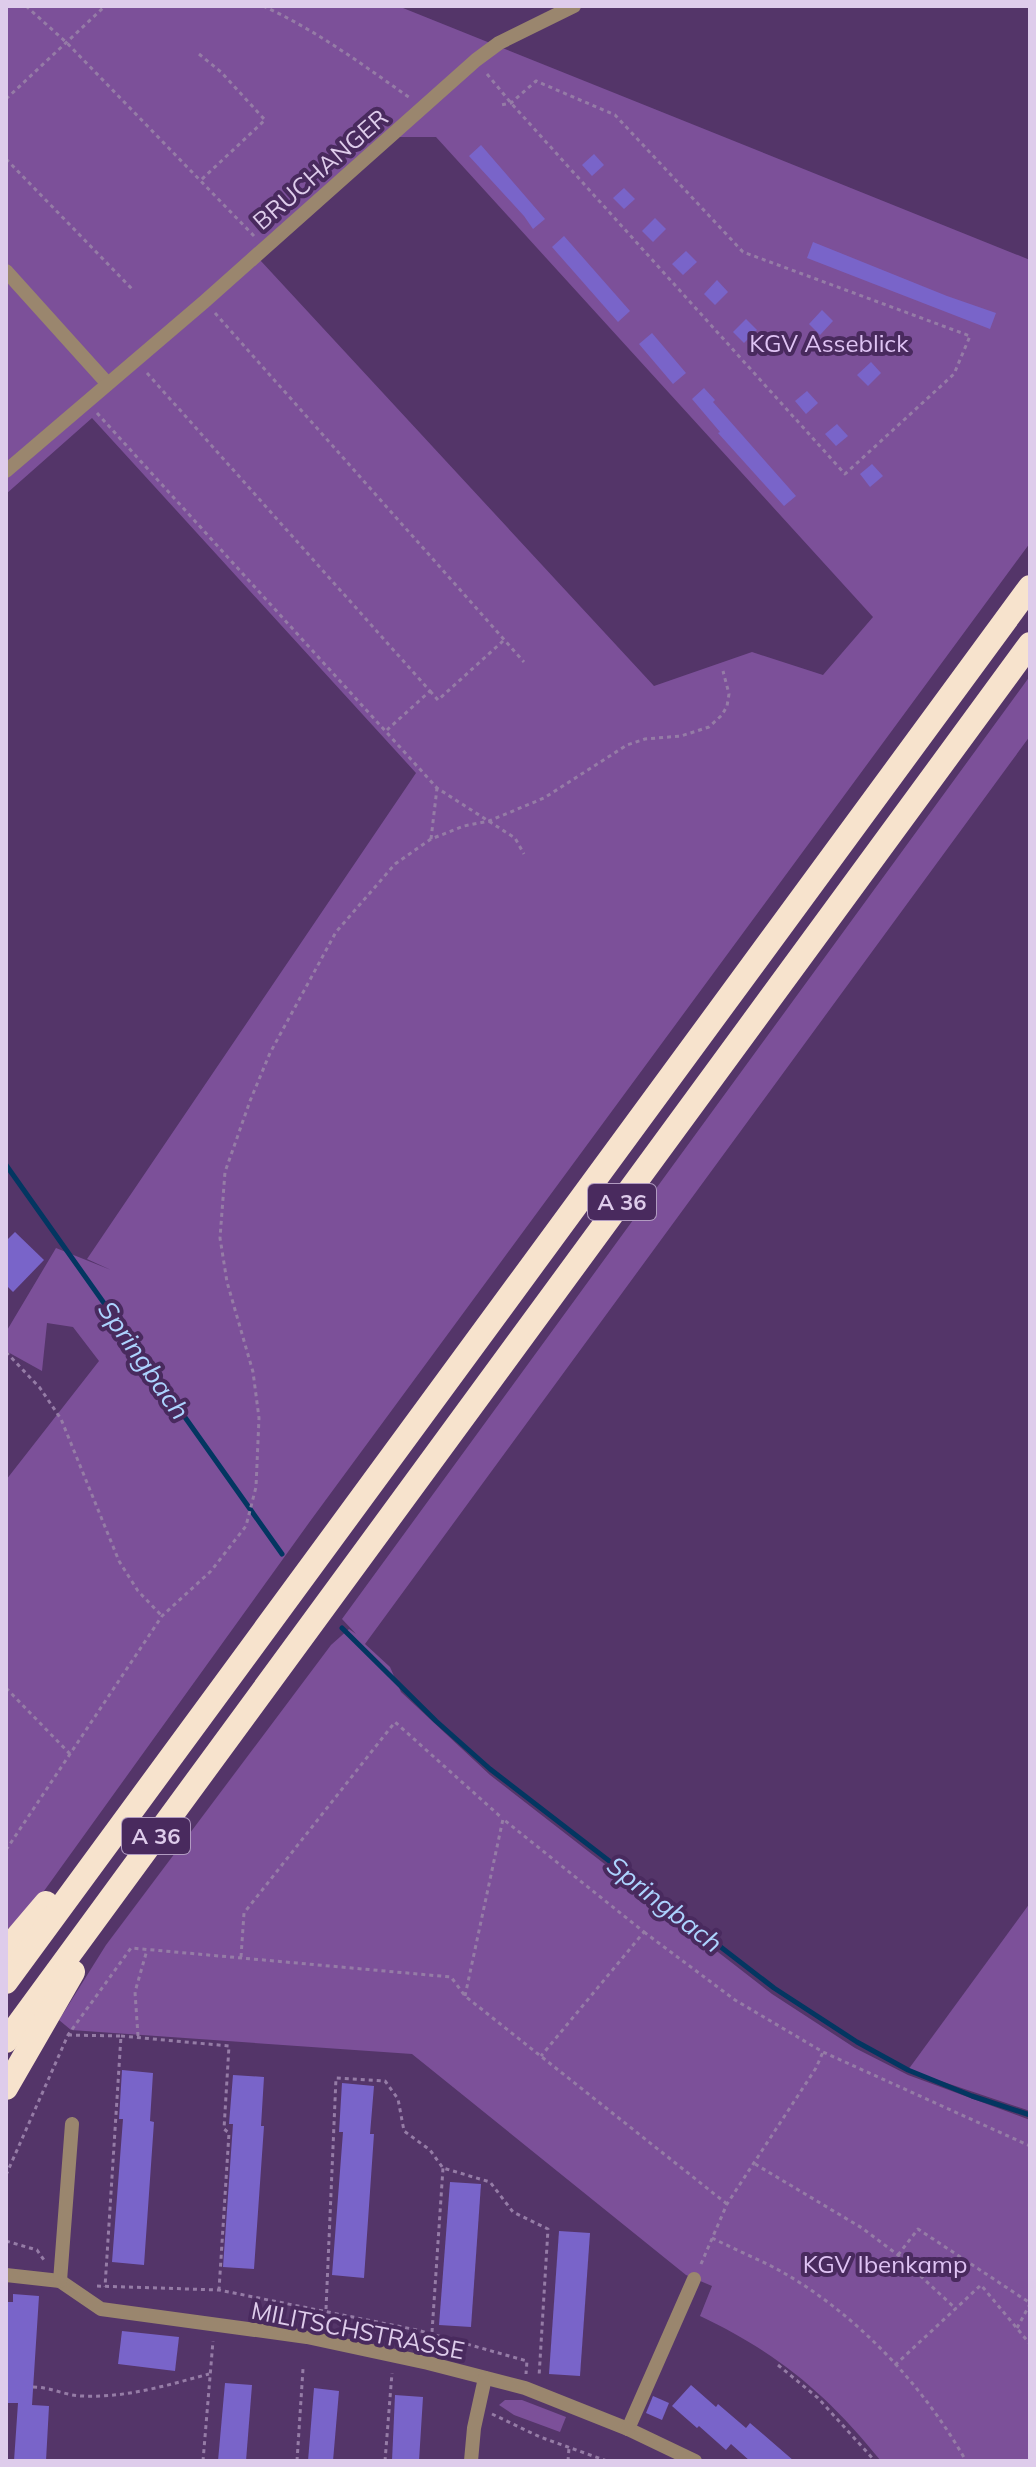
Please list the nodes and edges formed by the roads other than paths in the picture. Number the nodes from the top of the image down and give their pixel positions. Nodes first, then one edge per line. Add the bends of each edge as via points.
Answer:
1 (574, 6) edge
2 (6, 271) edge
3 (107, 383) junction
4 (6, 471) edge
5 (1030, 587) edge
6 (1030, 644) edge
7 (97, 1855) junction
8 (99, 1913) junction
9 (6, 1950) edge
10 (6, 1982) edge
11 (6, 2041) edge
12 (6, 2088) edge
13 (72, 2124) dead end
14 (6, 2275) edge
15 (694, 2279) road end
16 (60, 2281) junction
17 (485, 2378) junction
18 (628, 2429) junction
19 (471, 2461) edge
20 (695, 2461) edge

1 - 3 street, BRUCHANGER via 476,60
2 - 3 street
3 - 4 street, BRUCHANGER
5 - 7 highway, A 36
6 - 8 highway, A 36
7 - 9 highway
7 - 10 highway, A 36
8 - 11 highway, A 36
8 - 12 highway via 73,1972
13 - 16 street
14 - 16 street, MILITSCHSTRASSE
15 - 18 street
16 - 17 street, MILITSCHSTRASSE via 101,2309 307,2337
17 - 18 street, MILITSCHSTRASSE
17 - 19 street
18 - 20 street, MILITSCHSTRASSE

